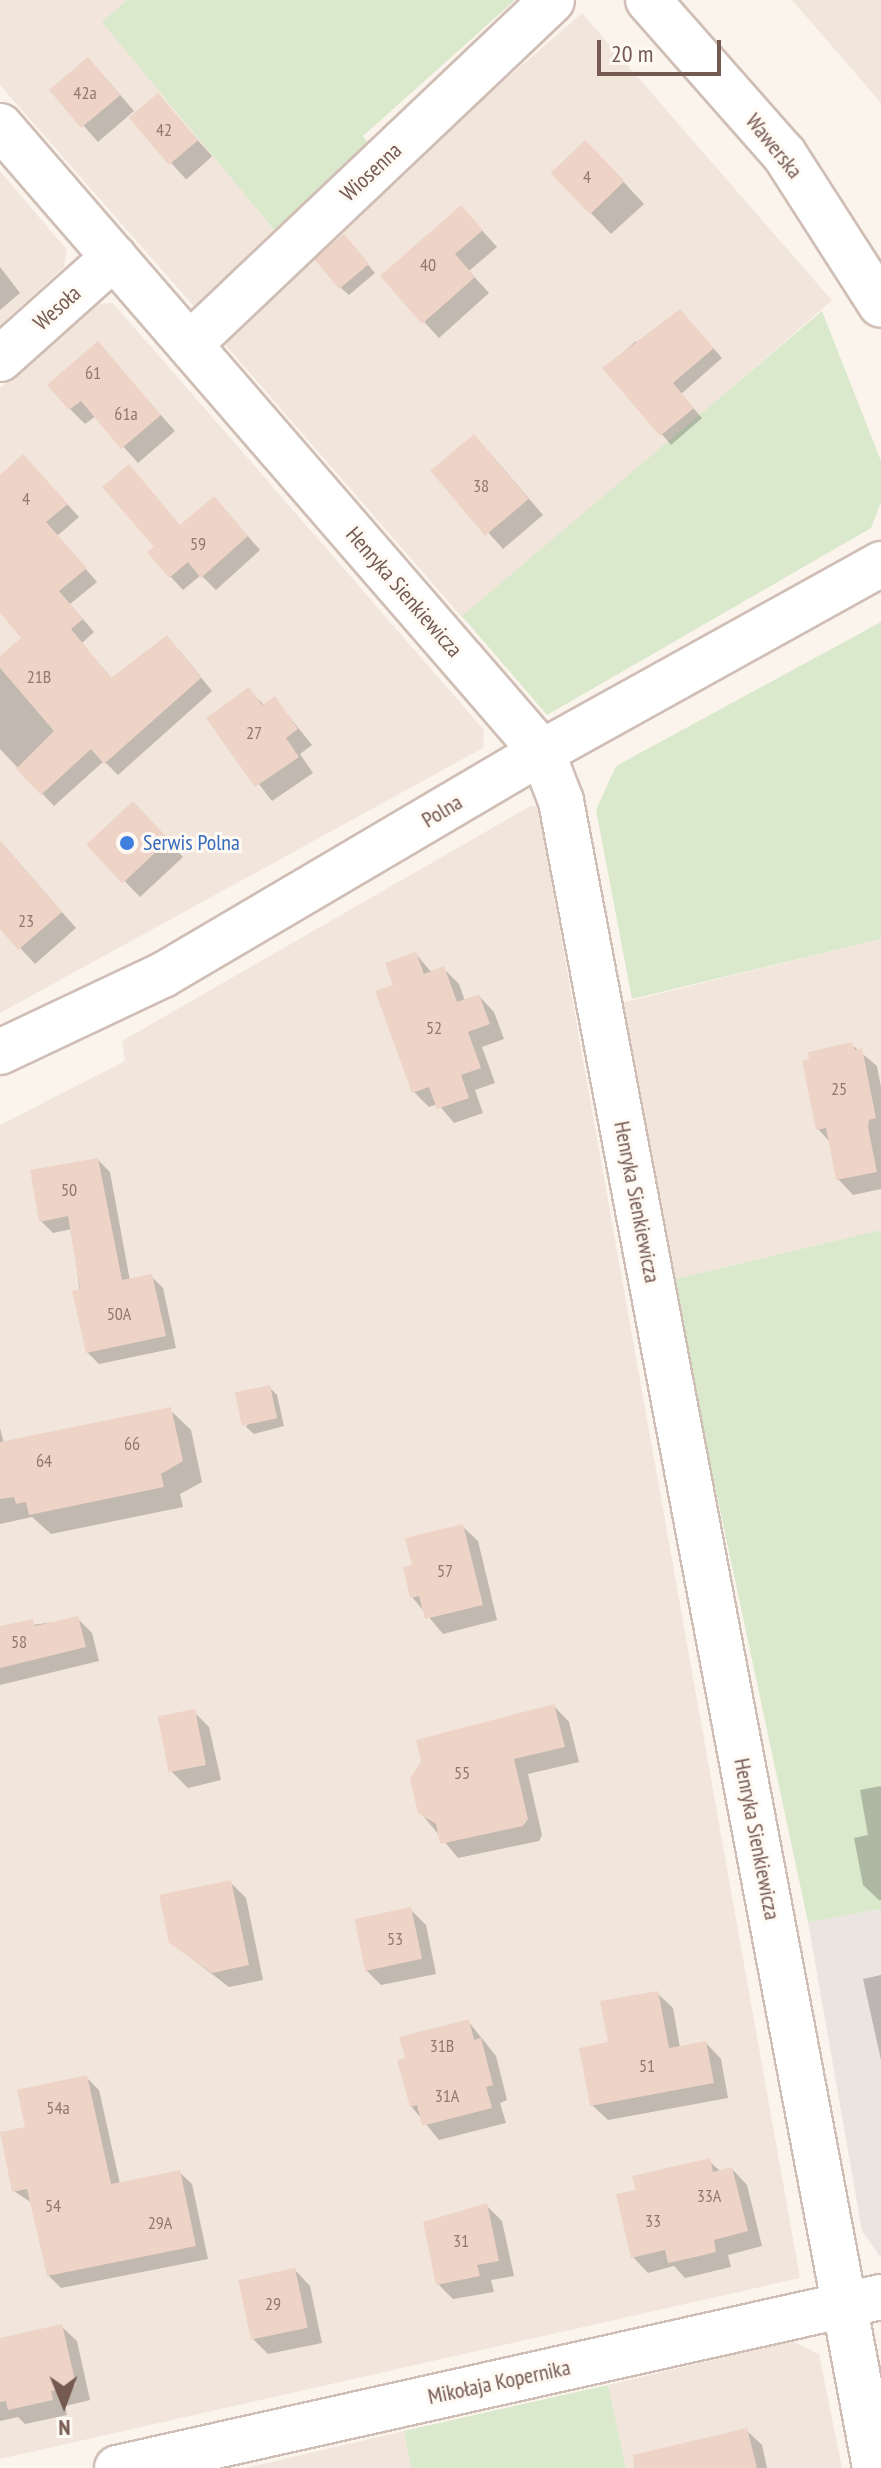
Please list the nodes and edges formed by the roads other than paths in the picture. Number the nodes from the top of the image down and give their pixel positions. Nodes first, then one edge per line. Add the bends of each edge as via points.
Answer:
1 (552, 0) edge
2 (648, 0) edge
3 (0, 126) edge
4 (114, 257) junction
5 (881, 305) edge
6 (190, 344) junction
7 (0, 359) edge
8 (881, 564) edge
9 (542, 752) junction
10 (0, 1052) edge
11 (862, 2301) edge
12 (117, 2468) edge
13 (875, 2468) edge

1 - 6 street, Wiosenna
2 - 5 street, Wawerska via 784,154
3 - 4 street, Henryka Sienkiewicza
4 - 6 street, Henryka Sienkiewicza
4 - 7 street, Wesoła
6 - 9 street, Henryka Sienkiewicza
8 - 9 street, Polna
9 - 10 street, Polna via 163,975
9 - 11 street, Henryka Sienkiewicza via 564,816
11 - 12 street, Mikołaja Kopernika
11 - 13 street, Henryka Sienkiewicza

